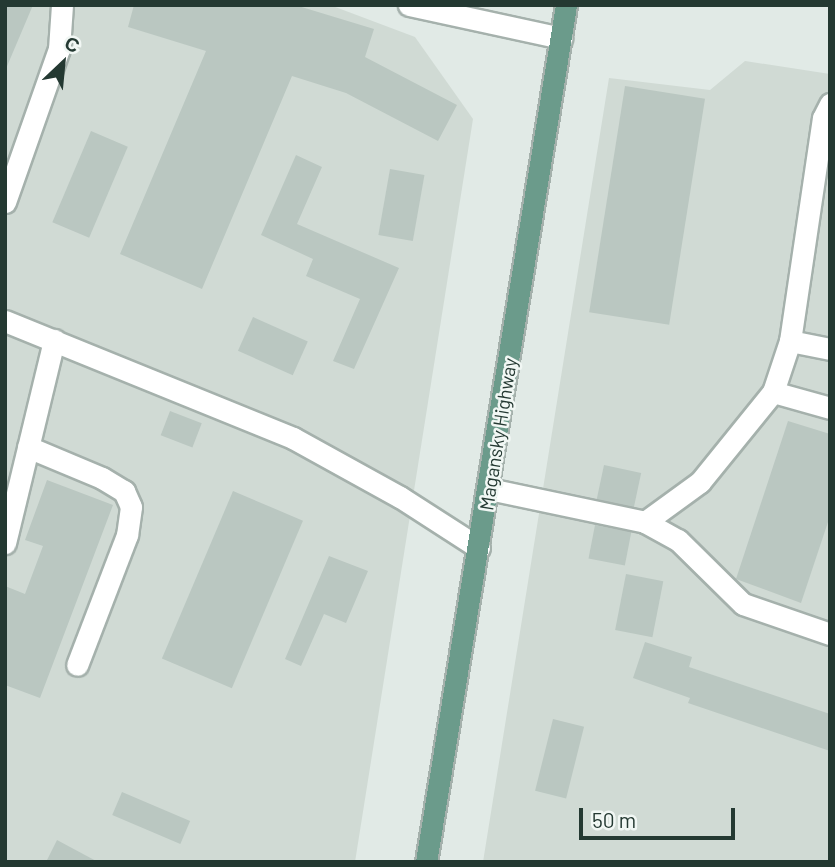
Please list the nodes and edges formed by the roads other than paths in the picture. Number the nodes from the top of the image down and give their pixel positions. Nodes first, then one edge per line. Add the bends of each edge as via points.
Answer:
1 (62, 5) edge
2 (409, 5) edge
3 (566, 5) edge
4 (561, 38) junction
5 (830, 104) edge
6 (5, 202) edge
7 (5, 320) edge
8 (54, 340) junction
9 (790, 341) junction
10 (830, 349) edge
11 (773, 392) junction
12 (830, 408) edge
13 (27, 447) junction
14 (489, 489) junction
15 (645, 522) junction
16 (5, 544) edge
17 (480, 548) junction
18 (830, 634) edge
19 (77, 665) dead end
20 (426, 862) edge

1 - 6 lane via 60,49
2 - 4 lane
3 - 4 main road, Magansky Highway
4 - 14 main road, Magansky Highway
5 - 9 lane via 823,118
7 - 8 lane
8 - 13 lane
8 - 17 lane via 293,438
9 - 10 lane
9 - 11 lane
11 - 12 lane
11 - 15 lane via 700,482
13 - 16 lane
13 - 19 lane via 102,478 124,491 131,507 127,535
14 - 15 lane
14 - 17 main road, Magansky Highway
15 - 18 lane via 686,547 743,604
17 - 20 main road, Magansky Highway

